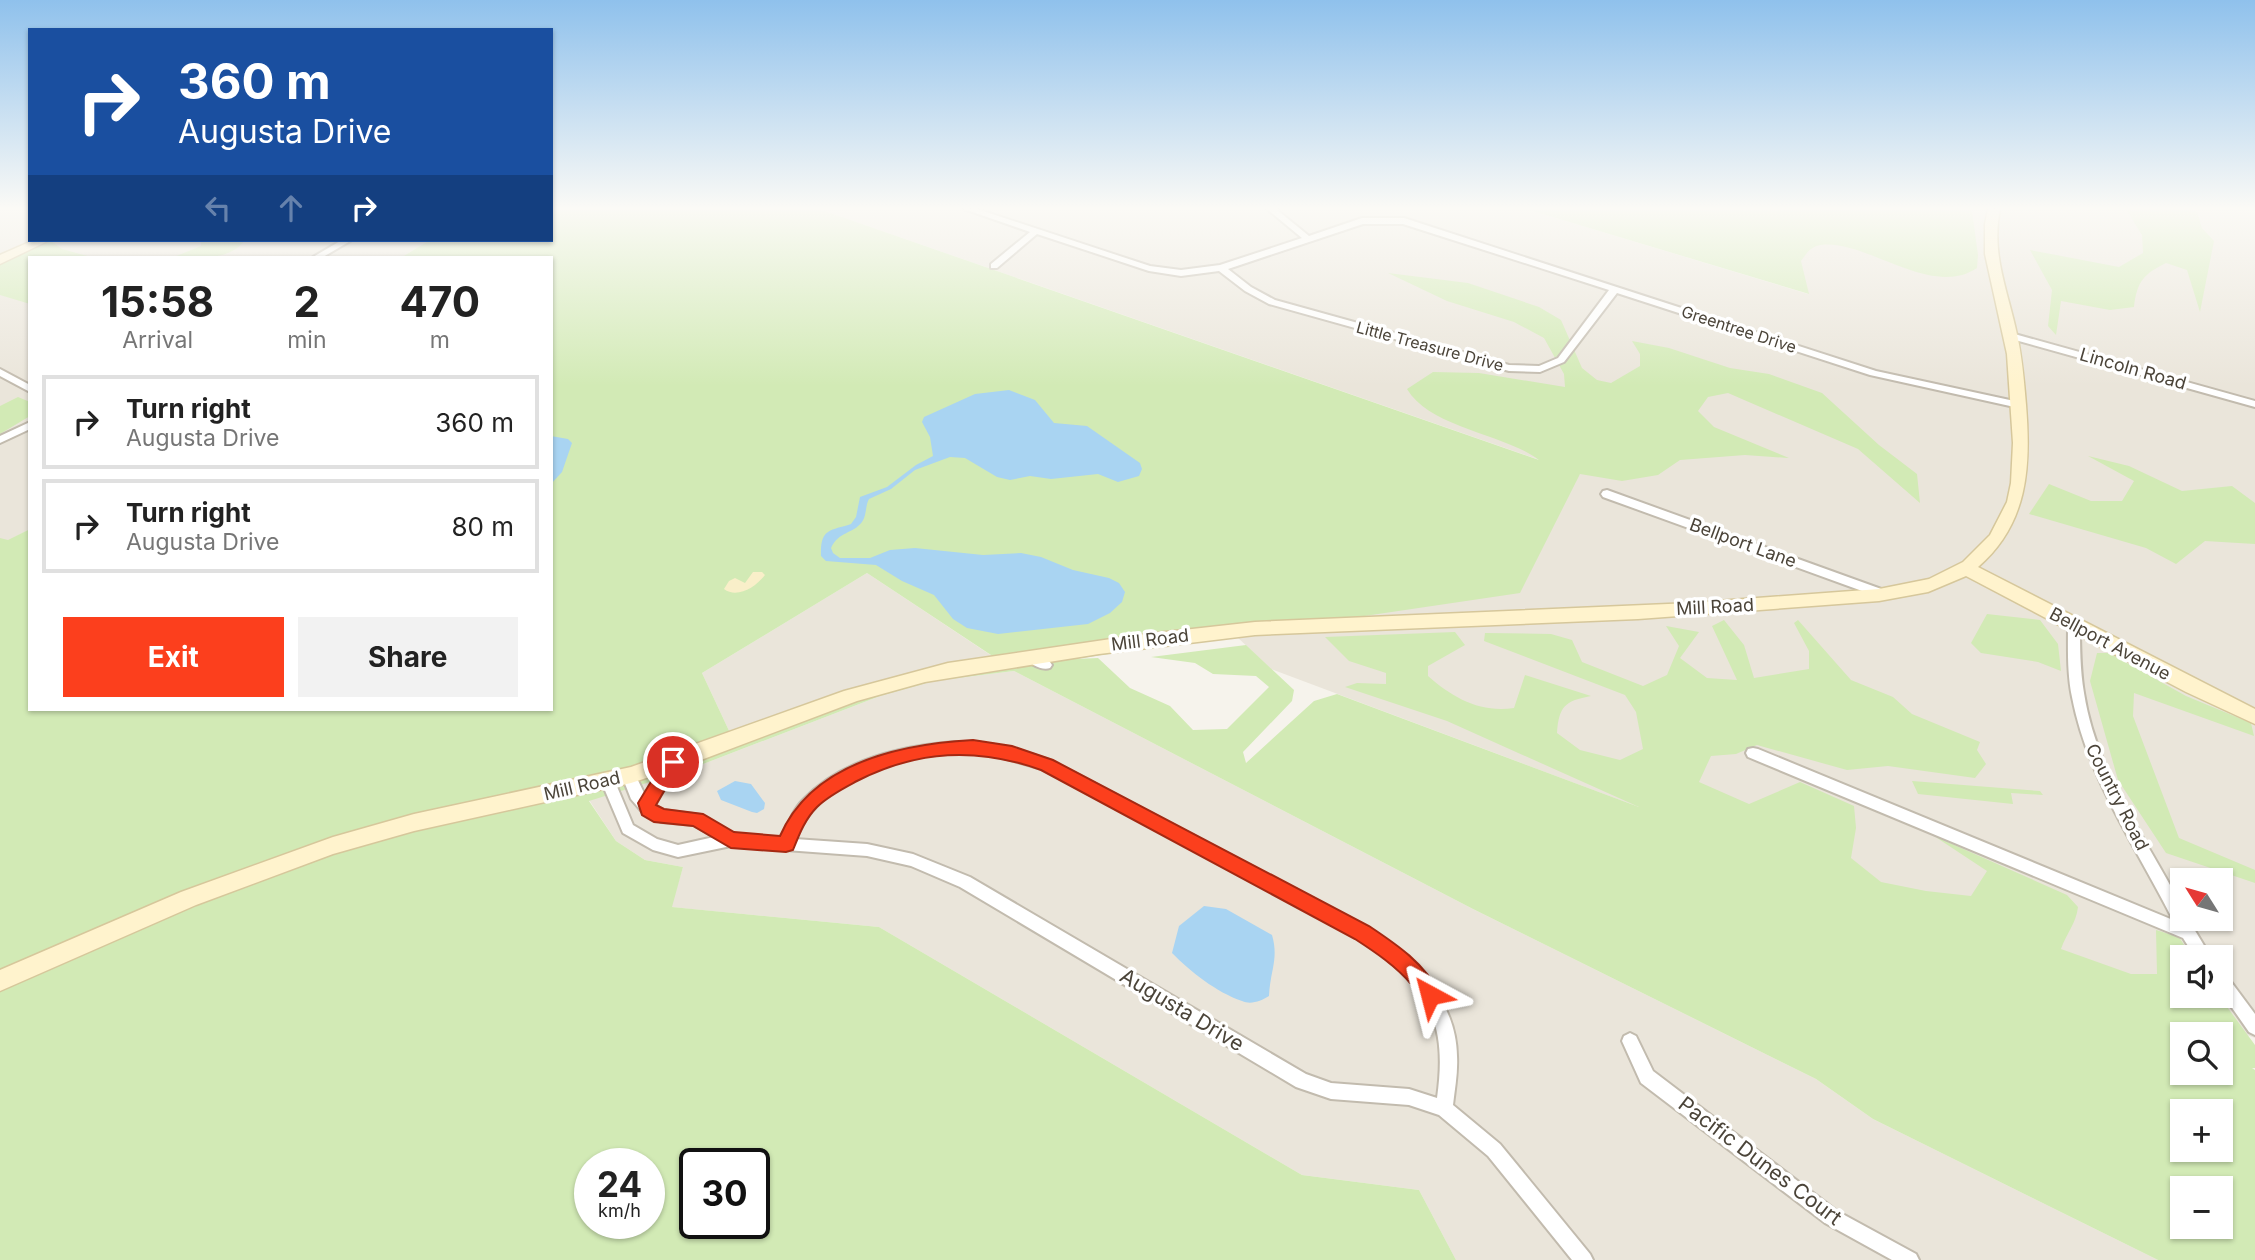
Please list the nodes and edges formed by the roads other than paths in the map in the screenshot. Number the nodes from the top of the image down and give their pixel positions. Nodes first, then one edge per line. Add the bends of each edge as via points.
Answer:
1 (1152, 268) edge
2 (1221, 268) joint
3 (1549, 268) edge
4 (1995, 268) edge
5 (1615, 289) junction
6 (2011, 336) junction
7 (0, 372) edge
8 (28, 388) edge
9 (2255, 404) edge
10 (2019, 405) junction
11 (28, 426) edge
12 (0, 440) edge
13 (1607, 494) dead end
14 (1965, 568) junction
15 (1880, 593) junction
16 (2074, 623) junction
17 (2255, 717) edge
18 (1753, 753) dead end
19 (673, 762) junction
20 (629, 776) junction
21 (607, 781) junction
22 (649, 809) junction
23 (731, 840) junction
24 (786, 844) junction
25 (2189, 933) junction
26 (2196, 945) edge
27 (0, 981) edge
28 (2233, 997) edge
29 (2255, 1027) edge
30 (1630, 1041) dead end
31 (1444, 1108) junction
32 (1584, 1260) edge
33 (1910, 1260) edge

1 - 2 street, Greentree Drive via 1168,273
2 - 5 street, Little Treasure Drive via 1272,302 1518,369 1540,369 1561,360
3 - 5 street, Greentree Drive
4 - 6 main road, Mill Road
5 - 10 street, Greentree Drive via 1874,373
6 - 9 street, Lincoln Road
6 - 10 main road, Mill Road
7 - 8 street
10 - 14 main road, Mill Road via 2019,492 2003,528
11 - 12 street
13 - 15 street, Bellport Lane
14 - 15 main road, Mill Road via 1927,586
14 - 16 main road, Bellport Avenue
15 - 19 main road, Mill Road via 1755,605 1291,625 1156,638 1039,661 928,674 878,687
16 - 17 main road, Bellport Avenue
16 - 25 street, Country Road via 2074,681 2089,746
18 - 25 street
19 - 20 main road, Mill Road
19 - 22 street via 647,803
20 - 21 main road, Mill Road
20 - 22 street via 636,795
21 - 23 street, Augusta Drive via 628,828 653,844 678,851
21 - 27 main road, Mill Road via 450,814 331,846 199,894
22 - 23 street, Augusta Drive via 661,817 696,819
23 - 24 street, Augusta Drive
24 - 31 street, Augusta Drive via 867,850 913,860 965,882 1301,1081 1331,1091 1409,1097
24 - 31 street via 810,802 882,760 973,747 1047,765 1387,949 1420,979 1439,1012 1449,1049
25 - 26 street, Country Road
28 - 29 street
30 - 33 street, Pacific Dunes Court via 1647,1077 1831,1217
31 - 32 street, Augusta Drive via 1494,1150

